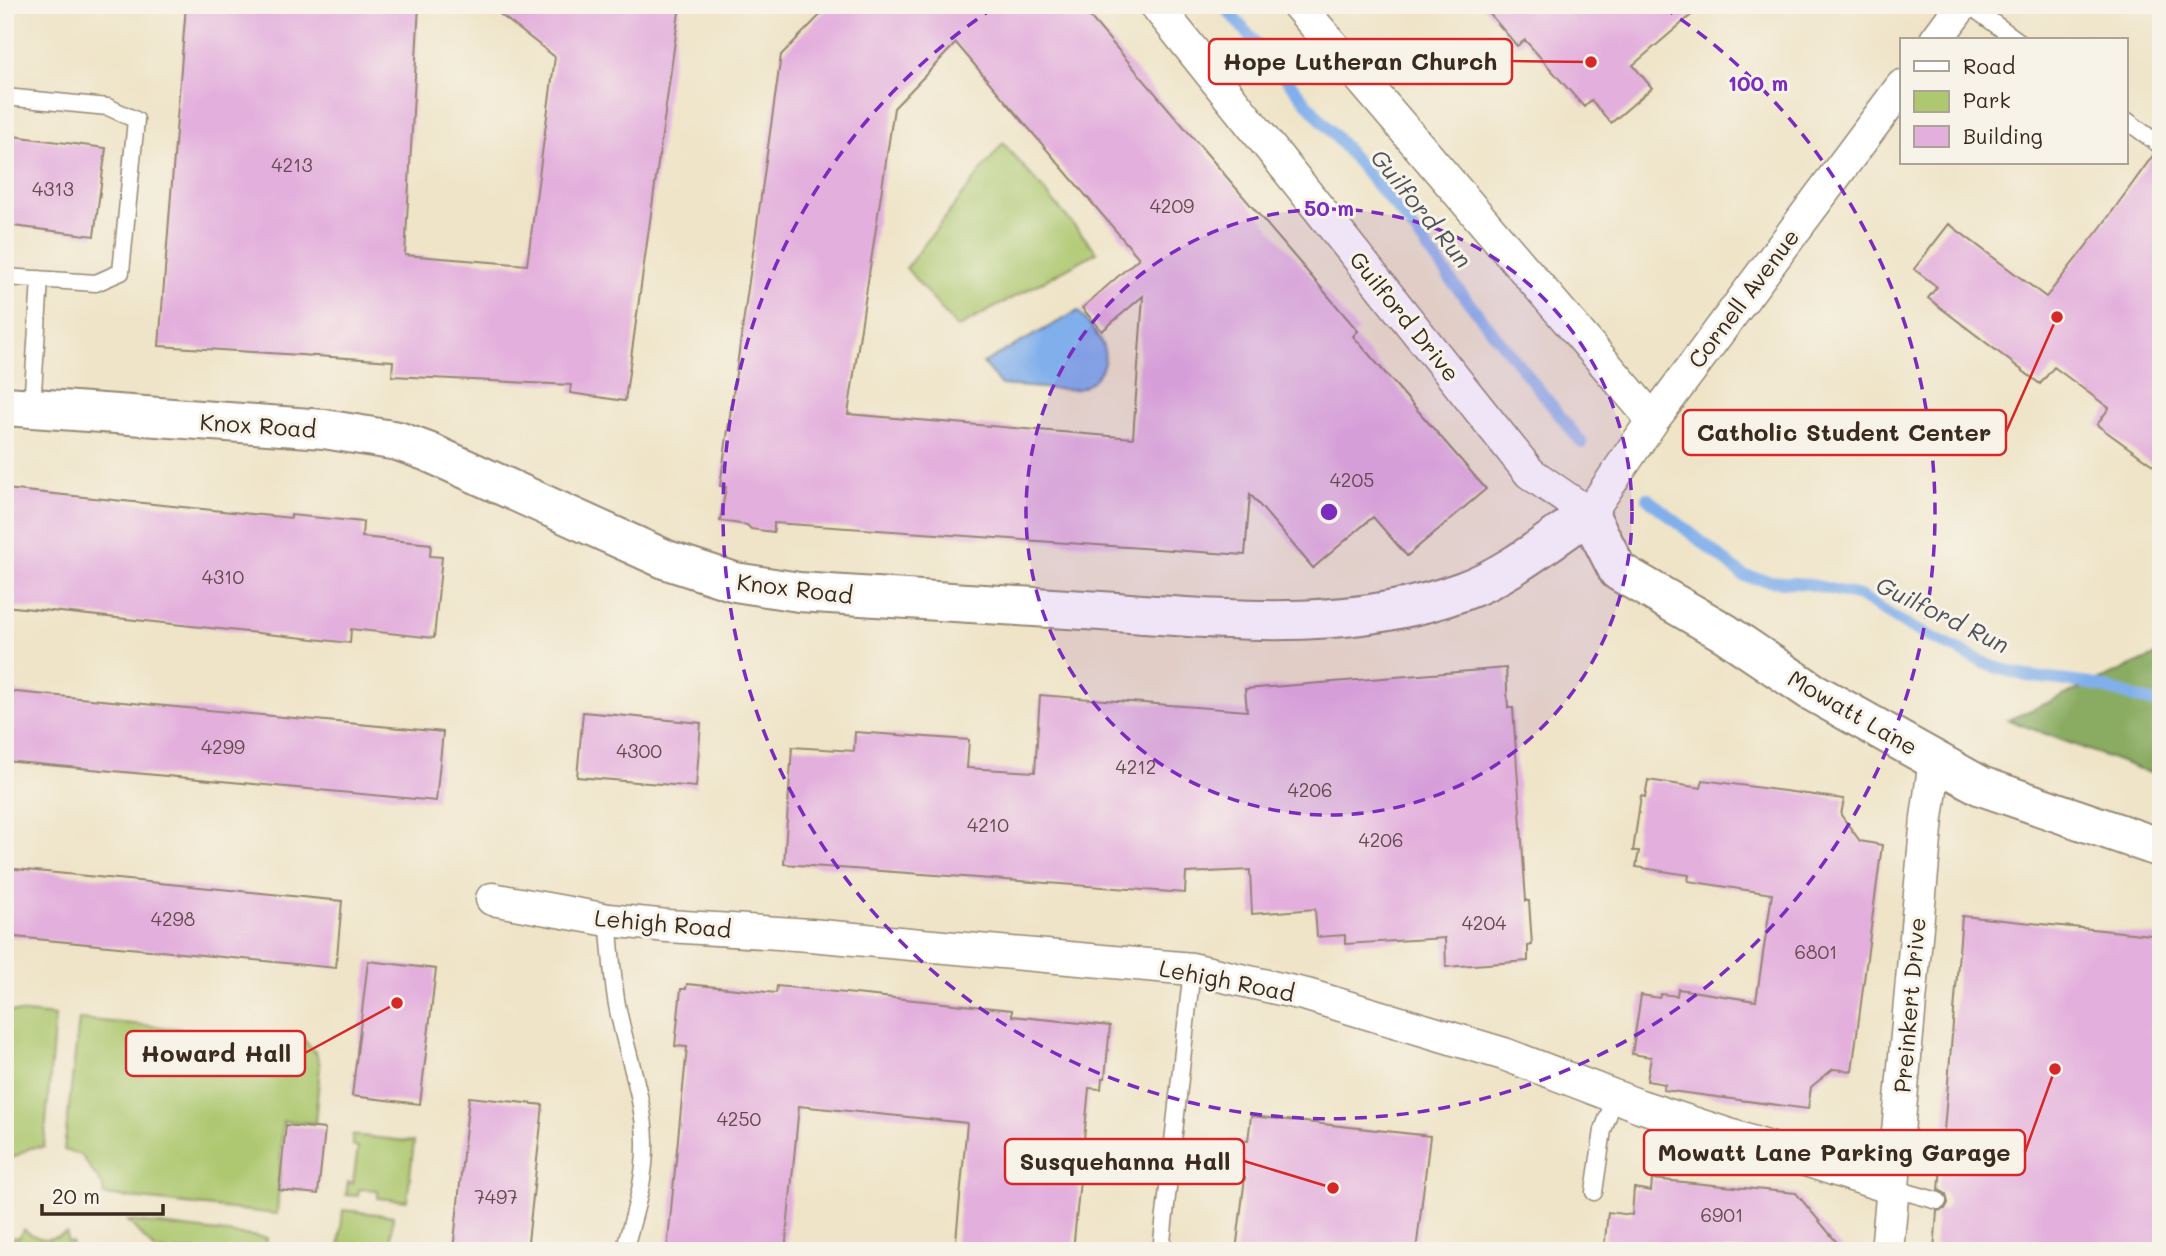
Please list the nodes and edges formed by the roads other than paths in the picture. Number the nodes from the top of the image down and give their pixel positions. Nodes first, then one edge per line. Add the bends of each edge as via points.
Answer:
1 (1156, 5) edge
2 (1298, 5) edge
3 (1962, 5) edge
4 (1969, 5) edge
5 (1937, 38) edge
6 (2014, 38) edge
7 (1900, 89) edge
8 (5, 97) edge
9 (2128, 121) edge
10 (2161, 146) edge
11 (5, 277) edge
12 (40, 279) junction
13 (18, 407) edge
14 (1653, 420) junction
15 (1589, 514) junction
16 (1935, 760) junction
17 (2161, 848) edge
18 (492, 899) dead end
19 (608, 920) junction
20 (1192, 969) junction
21 (1615, 1097) junction
22 (1892, 1188) junction
23 (1594, 1192) dead end
24 (1938, 1201) dead end
25 (624, 1251) edge
26 (1161, 1251) edge
27 (1887, 1251) edge

1 - 15 street, Guilford Drive via 1530,472
2 - 14 street
3 - 5 street
4 - 6 lane
7 - 14 street, Cornell Avenue
8 - 12 lane via 108,107 136,120 121,272 96,283
9 - 10 lane
11 - 12 lane
12 - 13 lane
13 - 15 street, Knox Road via 324,429 398,441 667,560 735,582 799,592 1194,617 1315,620 1392,612 1465,591 1522,560
14 - 15 street, Cornell Avenue
15 - 16 street, Mowatt Lane via 1618,571 1725,633 1811,691
16 - 17 street, Mowatt Lane via 1981,786
16 - 22 street, Preinkert Drive
18 - 19 street, Lehigh Road
19 - 20 street, Lehigh Road
19 - 25 lane via 617,1003 645,1141 638,1200
20 - 21 street, Lehigh Road via 1307,995 1504,1055
20 - 26 lane
21 - 22 street, Lehigh Road
21 - 23 lane via 1604,1130
22 - 24 lane
22 - 27 street, Preinkert Drive

